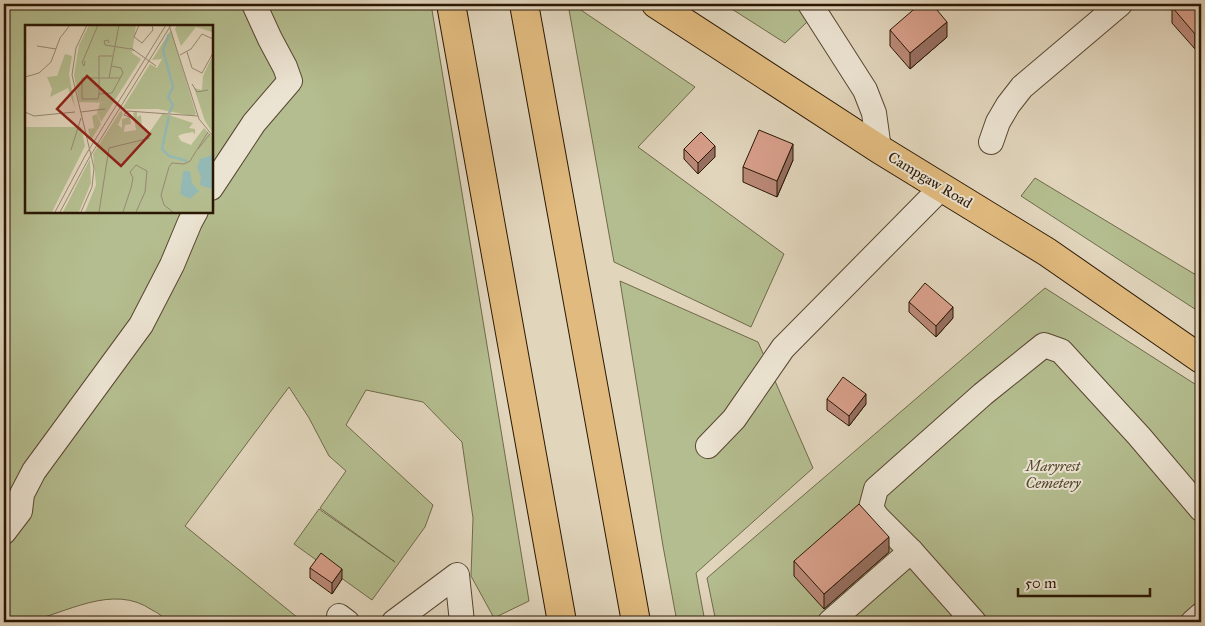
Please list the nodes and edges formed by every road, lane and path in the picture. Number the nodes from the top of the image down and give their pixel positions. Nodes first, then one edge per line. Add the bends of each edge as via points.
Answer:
1 (254, 4) edge
2 (451, 4) edge
3 (524, 4) edge
4 (656, 4) edge
5 (810, 4) edge
6 (1120, 4) edge
7 (991, 142) dead end
8 (878, 149) junction
9 (212, 187) edge
10 (942, 187) junction
11 (195, 212) edge
12 (1201, 359) edge
13 (708, 446) dead end
14 (1201, 509) edge
15 (4, 532) edge
16 (911, 551) junction
17 (1201, 615) edge
18 (394, 622) edge
19 (462, 622) edge
20 (562, 622) edge
21 (636, 622) edge
22 (830, 622) edge
23 (974, 622) edge
24 (1193, 622) edge

1 - 9 street via 290,81 254,124
2 - 20 main road
3 - 21 main road
4 - 8 main road, Campgaw Road
5 - 8 street via 865,90 874,113
6 - 7 street via 1022,87 998,122
8 - 10 main road, Campgaw Road
10 - 12 main road, Campgaw Road via 1047,252
10 - 13 street via 783,348 734,419
11 - 15 street via 141,326 34,471 22,494 20,511
14 - 16 street via 1061,351 1044,345 876,489 871,508
16 - 22 street
16 - 23 street
17 - 24 street
18 - 19 street via 457,575

